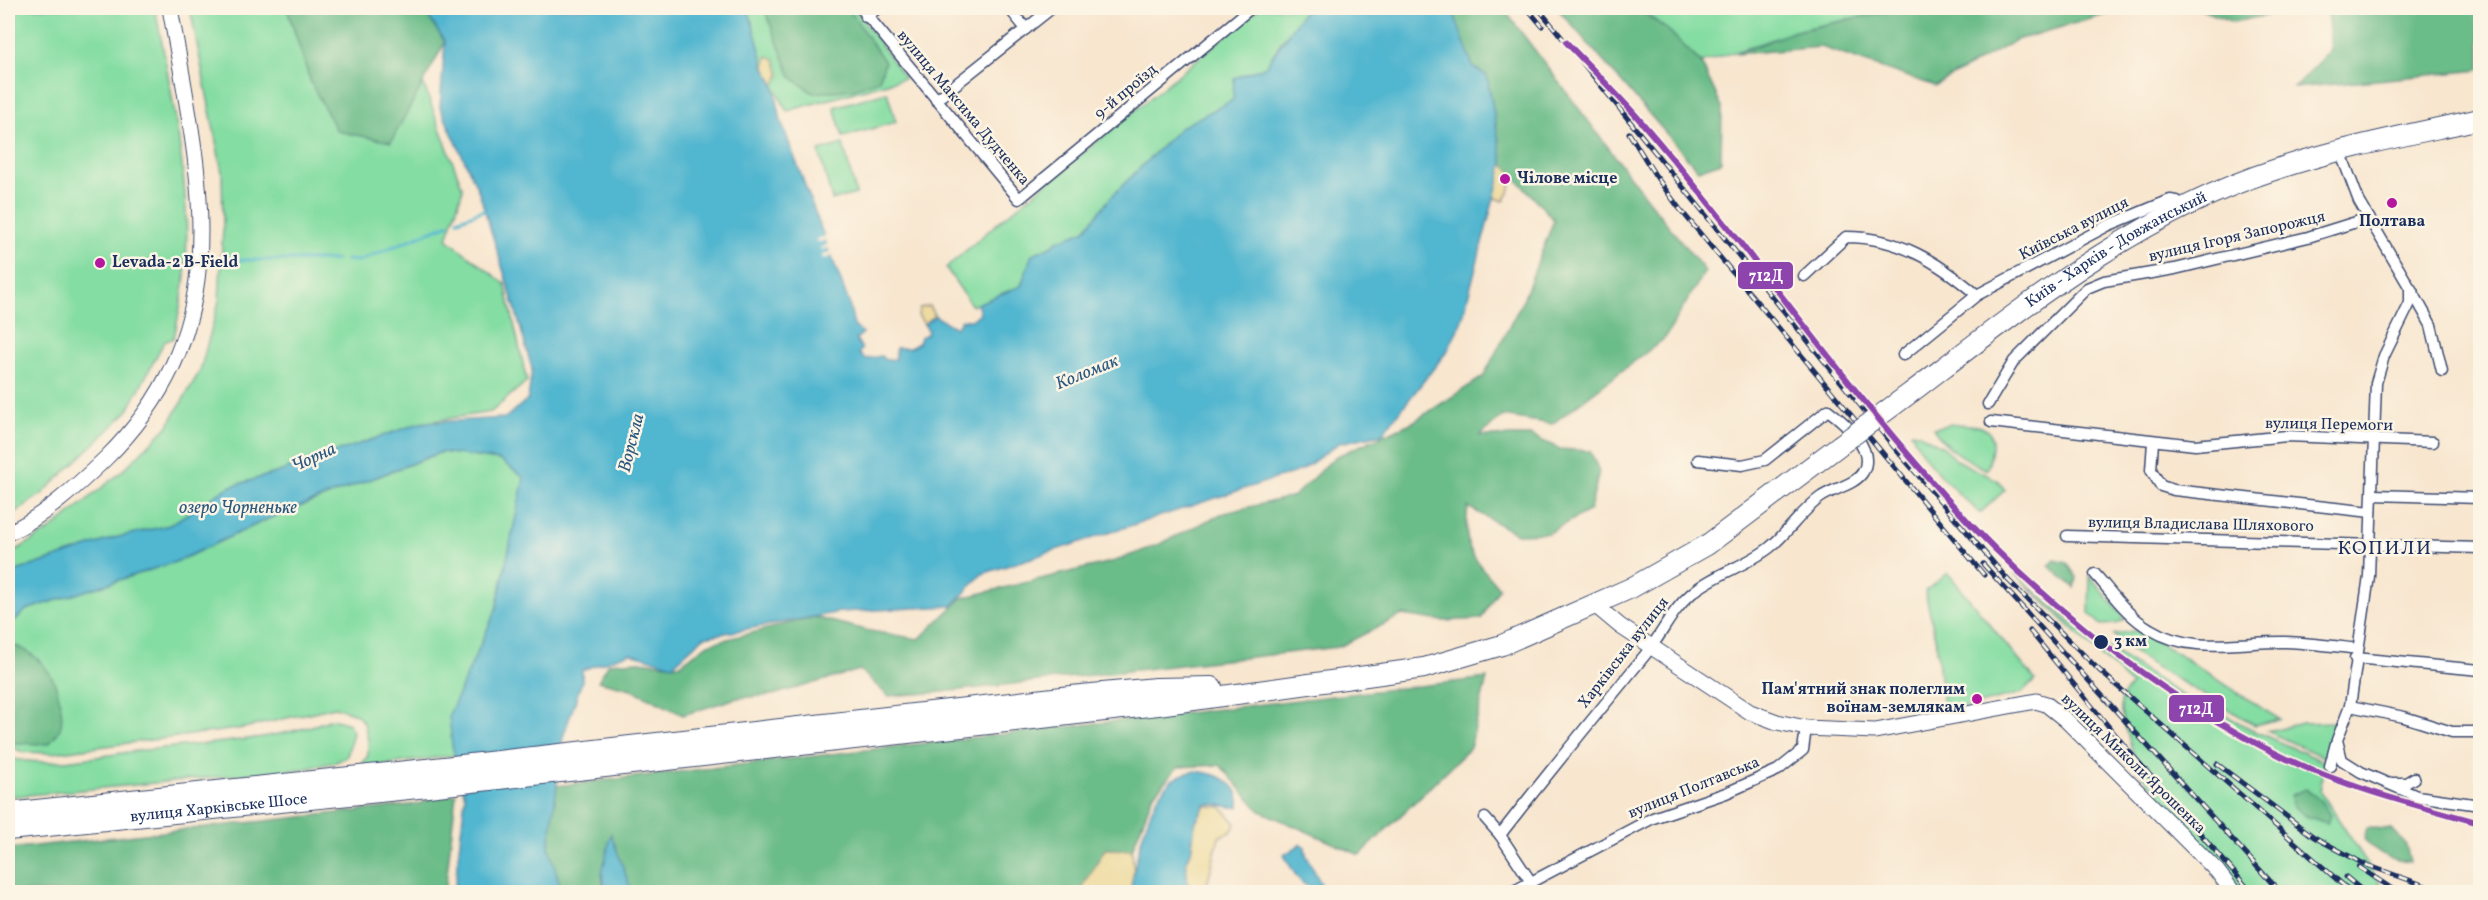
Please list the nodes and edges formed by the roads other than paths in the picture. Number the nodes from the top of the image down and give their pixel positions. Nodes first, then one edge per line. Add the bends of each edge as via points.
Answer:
1 (170, 8) edge
2 (878, 8) edge
3 (1009, 8) edge
4 (1052, 8) edge
5 (1251, 8) edge
6 (864, 12) edge
7 (1026, 29) junction
8 (936, 100) junction
9 (2481, 119) edge
10 (2340, 151) junction
11 (1019, 199) joint
12 (2182, 210) junction
13 (2369, 218) junction
14 (1804, 276) dead end
15 (2410, 288) junction
16 (1977, 295) junction
17 (1903, 356) dead end
18 (2442, 371) dead end
19 (1988, 404) dead end
20 (1991, 422) dead end
21 (2375, 440) junction
22 (2153, 442) junction
23 (2433, 442) dead end
24 (1698, 460) dead end
25 (2373, 495) junction
26 (2481, 498) edge
27 (2372, 512) junction
28 (8, 533) edge
29 (2067, 536) dead end
30 (2371, 544) junction
31 (2481, 548) edge
32 (2095, 574) dead end
33 (1596, 606) junction
34 (1651, 648) junction
35 (2357, 654) junction
36 (2481, 670) edge
37 (1310, 686) junction
38 (2350, 706) junction
39 (1806, 728) junction
40 (2481, 732) edge
41 (2337, 740) junction
42 (2330, 765) dead end
43 (427, 778) junction
44 (2414, 778) dead end
45 (2386, 783) junction
46 (2479, 805) edge
47 (8, 813) edge
48 (1485, 818) dead end
49 (8, 831) edge
50 (1500, 835) junction
51 (1531, 882) junction
52 (1517, 891) edge
53 (2233, 892) edge

1 - 28 street via 198,166 201,212 194,303 183,340 149,410 122,441 45,510
2 - 6 street
3 - 7 street
4 - 7 street
5 - 11 street, 9-й проїзд
6 - 8 street, вулиця Максима Дудченка
7 - 8 street
8 - 11 street, вулиця Максима Дудченка
9 - 10 highway, Київ - Харків - Довжанський
10 - 12 highway, Київ - Харків - Довжанський via 2267,172
10 - 13 street
12 - 16 street, Київська вулиця via 2177,201 2170,200 2125,217
12 - 33 highway, Київ - Харків - Довжанський, bridge via 2146,227 2068,275 1707,545
13 - 15 street
13 - 19 street, вулиця Ігоря Запорожця via 2308,237 2087,288 2014,361
14 - 16 street via 1846,237 1867,237 1920,253
15 - 18 street via 2431,325
15 - 21 street via 2410,303 2384,356 2376,383
16 - 17 street, Київська вулиця
20 - 22 street, вулиця Перемоги
21 - 22 street, вулиця Перемоги via 2287,436 2195,445
21 - 23 street, вулиця Перемоги
21 - 25 street
22 - 27 street via 2151,470 2161,486
24 - 34 street, Харківська вулиця via 1742,465 1765,460 1828,410 1865,449 1864,470 1858,479 1819,498 1767,550 1693,592 1675,609
25 - 26 street
25 - 27 street
27 - 30 street
29 - 30 street, вулиця Владислава Шляхового
30 - 31 street, вулиця Владислава Шляхового
30 - 35 street
32 - 35 street via 2128,613 2171,640 2201,646 2284,642
33 - 34 street, вулиця Миколи Ярошенка
33 - 37 highway, Київ - Харків - Довжанський via 1502,645 1424,668
34 - 39 street, вулиця Миколи Ярошенка via 1750,712
34 - 50 street, Харківська вулиця
35 - 36 street
35 - 38 street
37 - 43 highway via 732,753
37 - 43 highway via 1155,688 730,733
38 - 40 street via 2452,732
38 - 41 street
39 - 51 street, вулиця Полтавська via 1803,750 1778,770 1653,818
39 - 53 street, вулиця Миколи Ярошенка via 1875,731 2019,702 2046,704 2217,871
41 - 42 street
41 - 45 street via 2342,760
43 - 47 highway, вулиця Харківське Шосе
43 - 49 highway, вулиця Харківське Шосе
44 - 45 street via 2406,783
45 - 46 street via 2417,796
48 - 50 street
50 - 51 street
51 - 52 street, вулиця Полтавська

